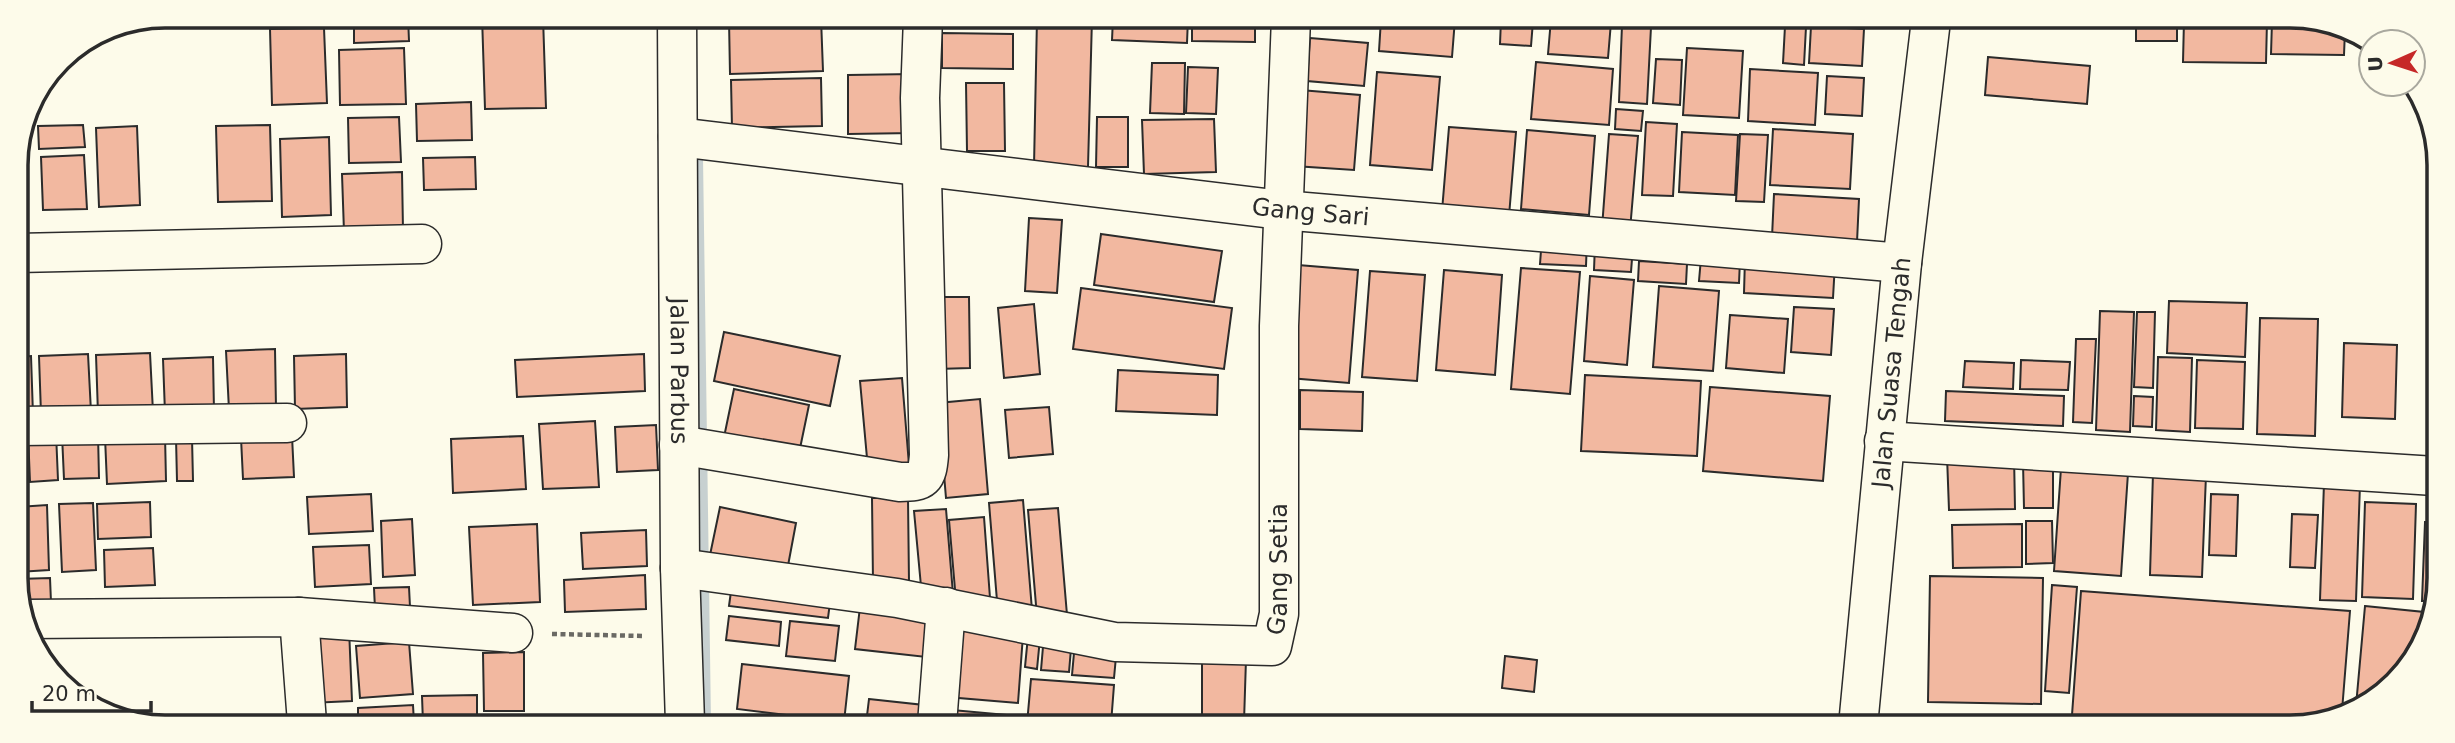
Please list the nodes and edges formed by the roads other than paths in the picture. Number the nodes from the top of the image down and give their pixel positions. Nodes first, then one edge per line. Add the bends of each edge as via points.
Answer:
1 (679, 28) edge
2 (923, 28) edge
3 (1291, 28) edge
4 (1930, 28) edge
5 (694, 138) junction
6 (922, 167) junction
7 (1282, 210) junction
8 (422, 244) dead end
9 (28, 253) edge
10 (1902, 263) junction
11 (287, 423) dead end
12 (28, 426) edge
13 (1884, 441) junction
14 (690, 447) junction
15 (2427, 475) edge
16 (695, 571) junction
17 (946, 607) junction
18 (299, 617) junction
19 (34, 619) edge
20 (513, 633) road end
21 (306, 715) edge
22 (685, 715) edge
23 (938, 715) edge
24 (1859, 715) edge

1 - 5 street, Jalan Parbus
2 - 6 street
3 - 7 street, Gang Setia
4 - 10 street, Jalan Suasa Tengah
5 - 6 street, Gang Sari
5 - 14 street, Jalan Parbus
6 - 7 street, Gang Sari
6 - 14 street via 929,455 922,479 900,482
7 - 10 street, Gang Sari
7 - 17 street, Gang Setia via 1279,614 1272,646 1115,642
8 - 9 street
10 - 13 street, Jalan Suasa Tengah
11 - 12 street
13 - 15 street
13 - 24 street, Jalan Suasa Tengah
14 - 16 street, Jalan Parbus
16 - 17 street, Gang Setia
16 - 22 street, Jalan Parbus via 681,637
17 - 23 street
18 - 19 street
18 - 20 street
18 - 21 street

